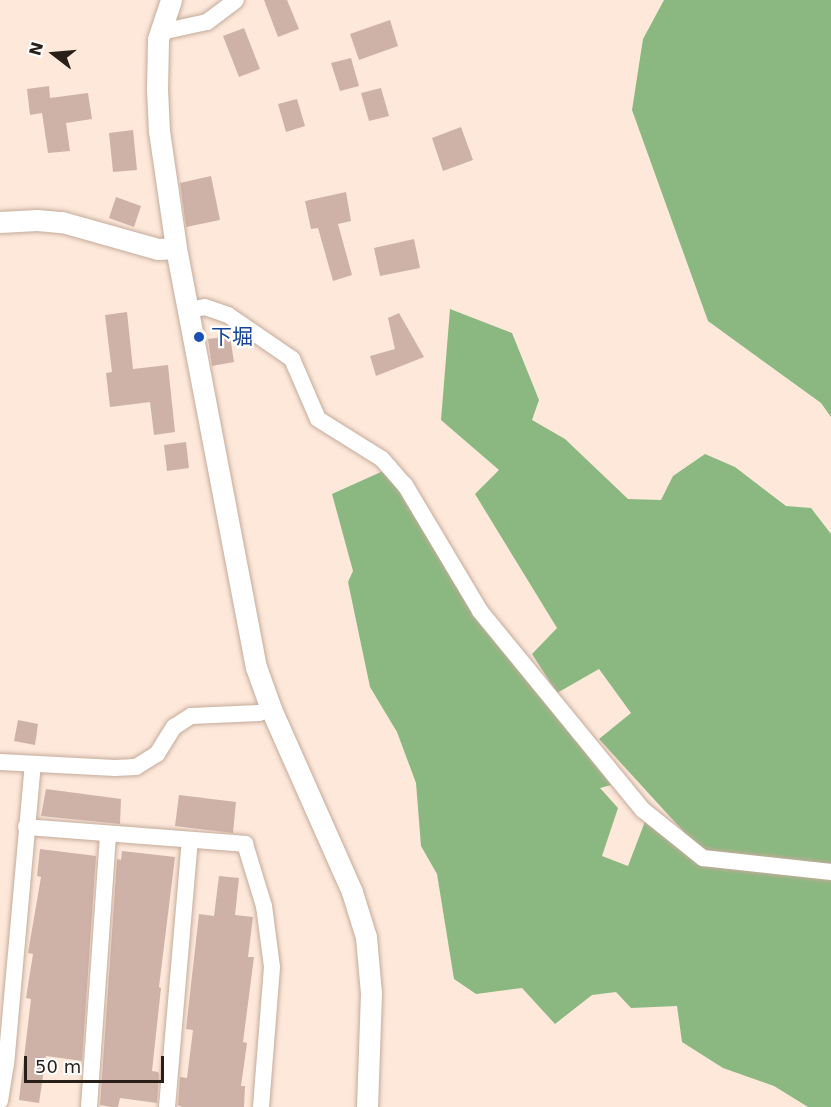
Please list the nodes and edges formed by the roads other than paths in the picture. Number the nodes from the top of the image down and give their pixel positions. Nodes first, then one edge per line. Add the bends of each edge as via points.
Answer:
1 (171, 0) edge
2 (236, 0) edge
3 (161, 32) junction
4 (0, 222) edge
5 (176, 248) junction
6 (187, 310) junction
7 (271, 709) junction
8 (0, 762) edge
9 (33, 765) junction
10 (26, 827) junction
11 (108, 834) junction
12 (190, 840) junction
13 (831, 872) edge
14 (7, 958) edge
15 (3, 1065) edge
16 (0, 1103) edge
17 (6, 1107) edge
18 (89, 1107) edge
19 (167, 1107) edge
20 (261, 1107) edge
21 (367, 1107) edge

1 - 3 street
2 - 3 street via 207,22
3 - 5 street via 157,99
4 - 5 street via 62,222 158,249
5 - 6 street
6 - 7 street via 256,667
6 - 13 street via 205,307 228,315 292,359 318,419 382,459 405,485 480,611 643,810 703,858
7 - 9 street via 191,716 174,727 157,754 135,767
7 - 21 street via 352,892 366,937 371,993
8 - 9 street
9 - 10 street
10 - 11 street
10 - 14 street
11 - 12 street
11 - 18 street
12 - 19 street
12 - 20 street via 245,844 264,906 273,967
14 - 15 street
15 - 16 street
16 - 17 street

